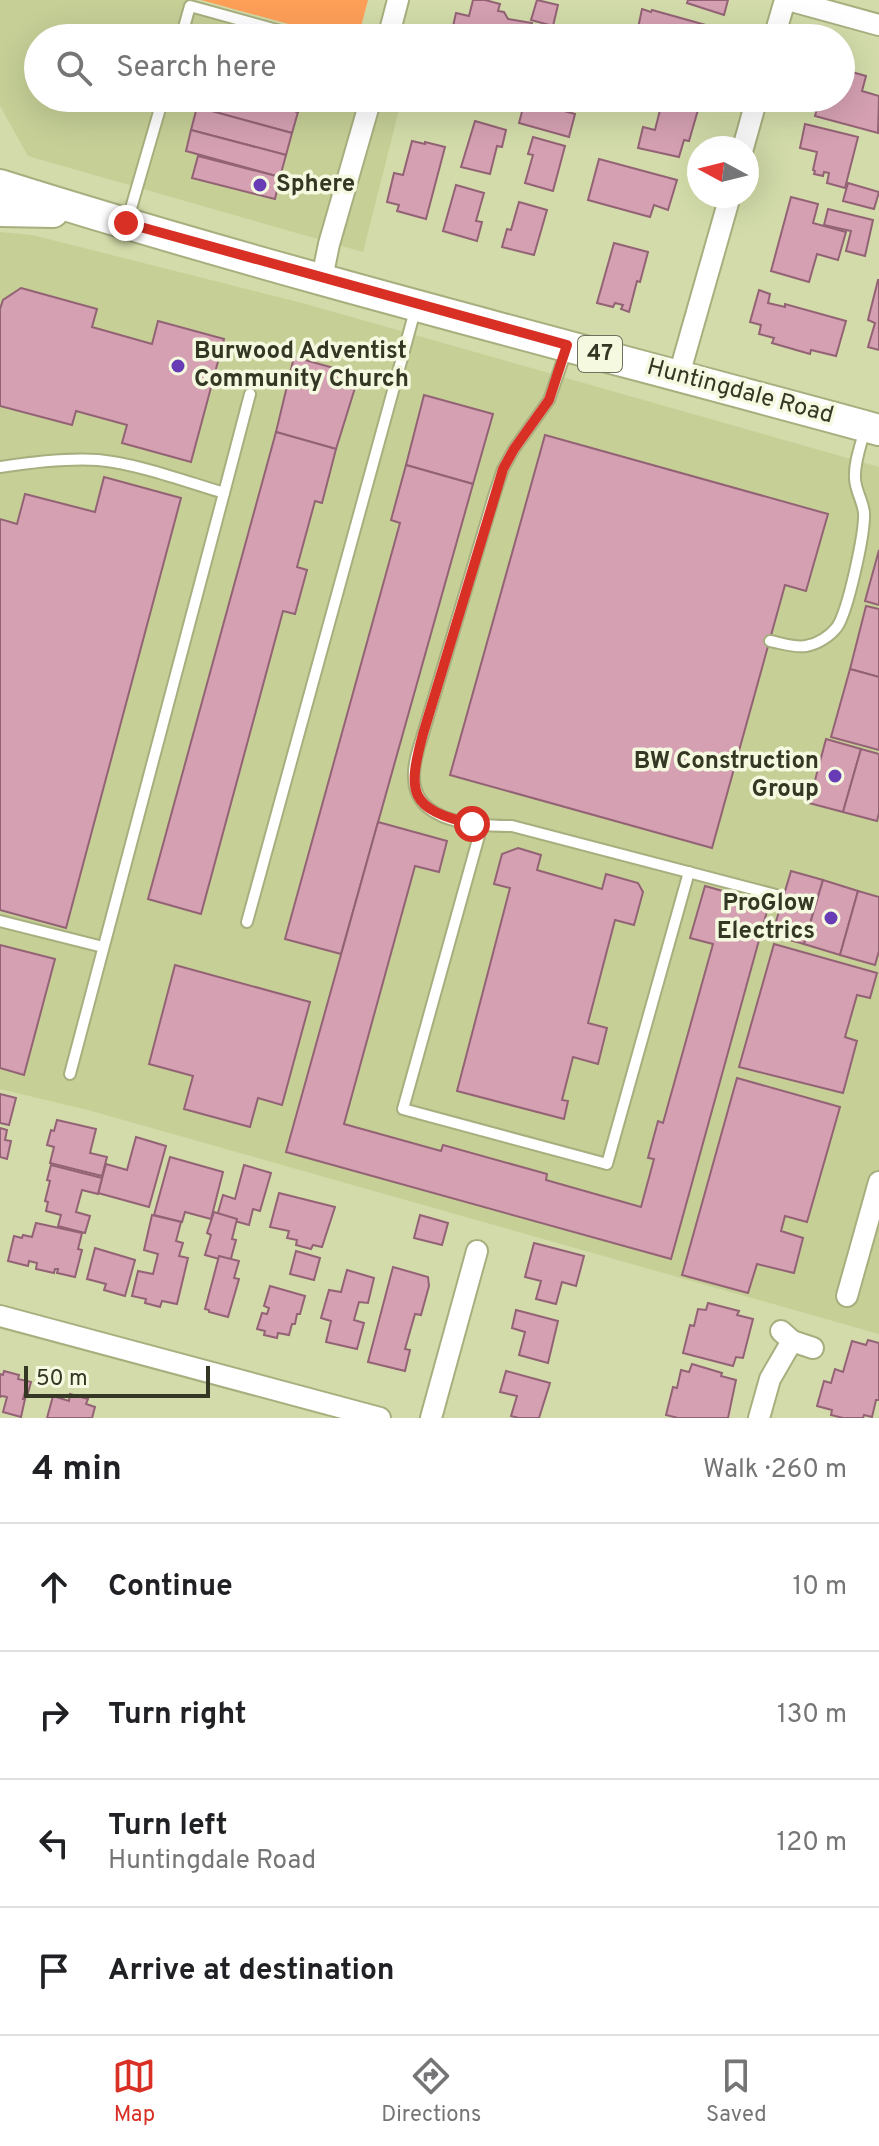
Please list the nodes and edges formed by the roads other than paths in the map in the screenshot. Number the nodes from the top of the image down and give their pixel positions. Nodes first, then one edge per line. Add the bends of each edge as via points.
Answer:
1 (398, 0) edge
2 (787, 0) edge
3 (185, 24) edge
4 (255, 24) edge
5 (392, 24) edge
6 (779, 24) edge
7 (879, 25) edge
8 (159, 112) edge
9 (367, 112) edge
10 (753, 112) edge
11 (746, 136) edge
12 (0, 165) edge
13 (0, 185) edge
14 (727, 208) edge
15 (0, 211) edge
16 (95, 215) junction
17 (126, 223) junction
18 (322, 278) junction
19 (416, 304) junction
20 (567, 345) junction
21 (679, 375) junction
22 (250, 394) dead end
23 (872, 428) edge
24 (0, 467) edge
25 (224, 493) junction
26 (770, 641) dead end
27 (482, 825) junction
28 (689, 872) junction
29 (776, 895) dead end
30 (0, 921) edge
31 (247, 922) dead end
32 (103, 947) junction
33 (70, 1074) dead end
34 (879, 1182) edge
35 (477, 1251) dead end
36 (847, 1296) dead end
37 (0, 1316) edge
38 (813, 1348) dead end
39 (380, 1418) edge
40 (431, 1418) edge
41 (759, 1418) edge

1 - 5 street
2 - 6 street
2 - 7 street
3 - 4 lane via 190,6
8 - 17 lane
9 - 18 street
10 - 11 street
12 - 16 main road, 47 via 29,186
13 - 16 main road, Huntingdale Road / 47
14 - 21 street
15 - 16 main road
16 - 17 main road, Huntingdale Road / 47
17 - 18 main road, Huntingdale Road / 47
18 - 19 main road, Huntingdale Road / 47
19 - 20 main road, Huntingdale Road / 47
19 - 31 lane
20 - 21 main road, Huntingdale Road / 47
20 - 27 lane via 549,400 503,469 414,771 419,800 432,812
21 - 23 main road, Huntingdale Road / 47
22 - 25 lane
23 - 26 lane via 855,465 864,530 839,623 822,640 805,646
24 - 25 lane via 101,461
25 - 32 lane
27 - 28 lane via 512,826
27 - 28 lane via 403,1109 607,1164
28 - 29 lane
30 - 32 lane
32 - 33 lane
34 - 36 street
35 - 40 street
37 - 39 street
38 - 41 street via 786,1336

